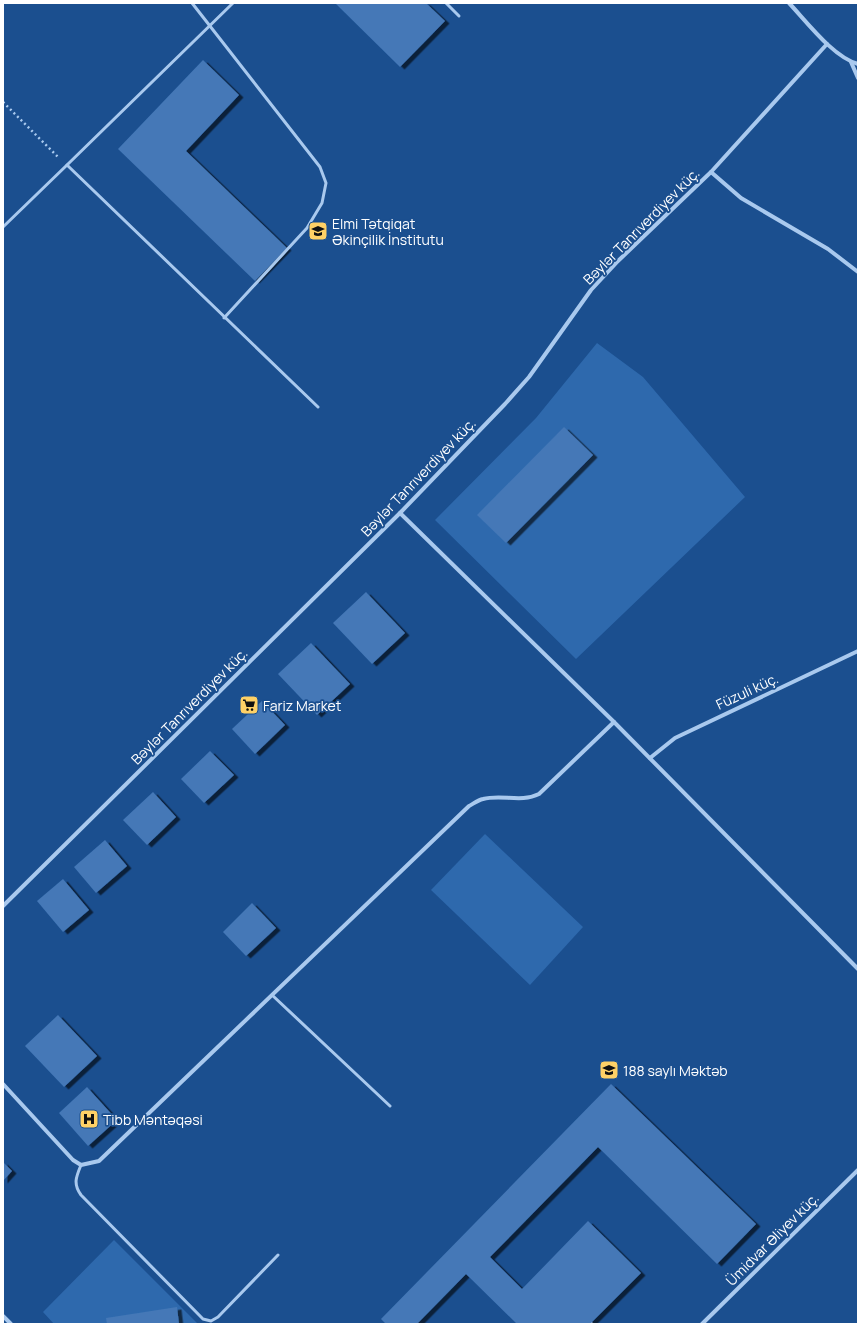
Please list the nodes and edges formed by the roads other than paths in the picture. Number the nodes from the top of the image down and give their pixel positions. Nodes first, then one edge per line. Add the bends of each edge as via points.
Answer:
1 (192, 3) edge
2 (233, 3) edge
3 (446, 3) edge
4 (789, 3) edge
5 (459, 16) dead end
6 (209, 26) junction
7 (827, 44) junction
8 (851, 62) junction
9 (858, 64) edge
10 (858, 78) edge
11 (67, 166) junction
12 (711, 172) junction
13 (3, 227) edge
14 (858, 272) edge
15 (224, 318) junction
16 (318, 407) dead end
17 (400, 513) junction
18 (858, 651) edge
19 (614, 722) junction
20 (650, 758) junction
21 (3, 906) edge
22 (858, 969) edge
23 (272, 995) junction
24 (3, 1084) edge
25 (390, 1106) dead end
26 (81, 1165) junction
27 (858, 1170) edge
28 (278, 1255) dead end
29 (3, 1316) edge
30 (11, 1324) edge
31 (702, 1324) edge

1 - 6 lane
2 - 6 lane
3 - 5 lane
4 - 7 street
6 - 11 lane
6 - 15 lane via 320,167 326,183 322,203 307,228
7 - 8 street
7 - 12 street, Bəylər Tanrıverdiyev küç.
8 - 9 street
8 - 10 street
11 - 13 lane
11 - 15 lane
12 - 14 street via 741,198 828,249
12 - 17 street, Bəylər Tanrıverdiyev küç. via 591,290 524,382
15 - 16 lane
17 - 19 street
17 - 21 street, Bəylər Tanrıverdiyev küç.
18 - 20 street, Füzuli küç. via 675,738
19 - 20 street
19 - 23 street via 539,794 530,799 492,797 481,799 469,806
20 - 22 street
23 - 25 lane
23 - 26 street via 98,1161
24 - 26 street via 73,1160
26 - 28 lane via 75,1181 81,1195 203,1319 211,1321 218,1317
27 - 31 street, Ümidvar Əliyev küç.
29 - 30 street

